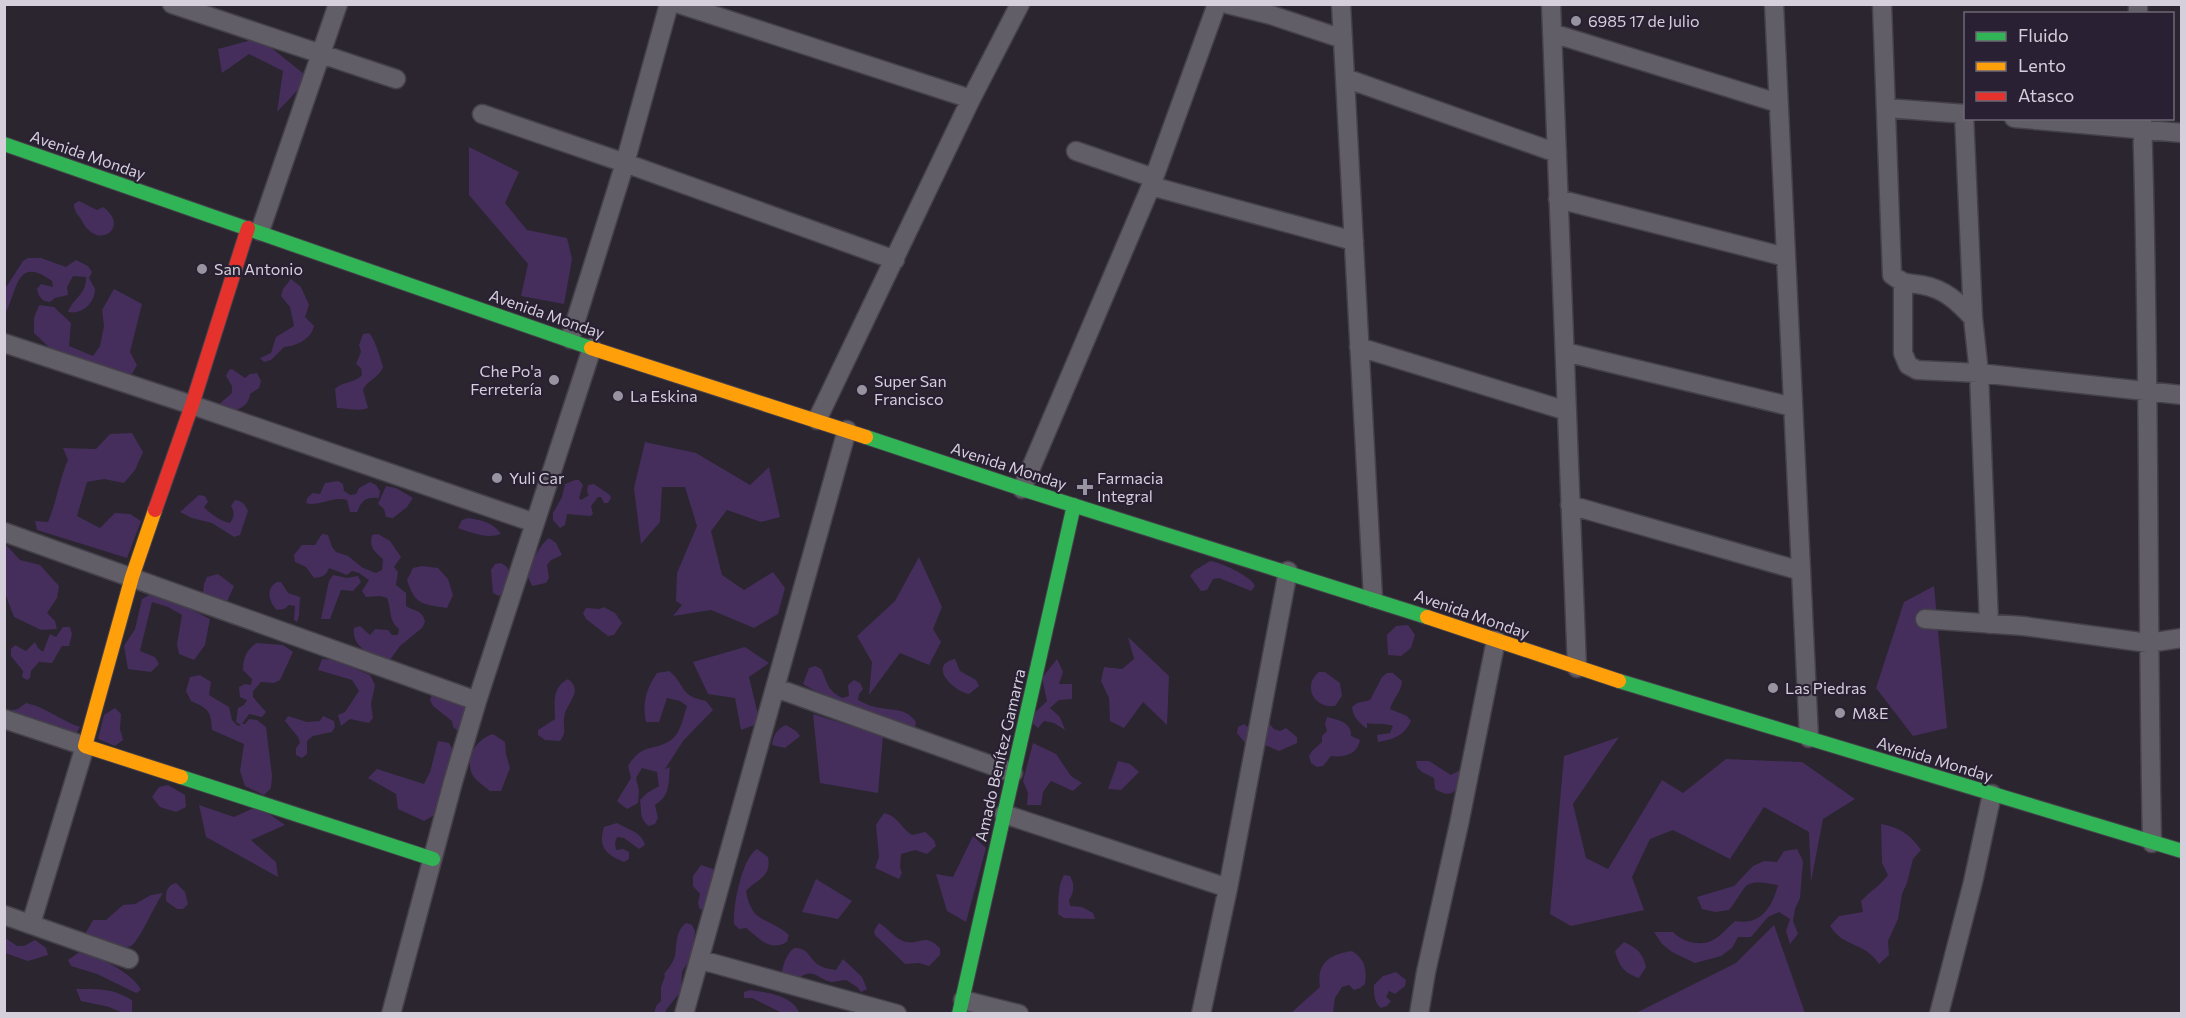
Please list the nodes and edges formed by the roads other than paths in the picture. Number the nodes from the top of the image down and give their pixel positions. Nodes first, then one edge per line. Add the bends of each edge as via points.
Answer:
1 (172, 4) edge
2 (338, 4) edge
3 (669, 4) edge
4 (679, 4) edge
5 (1020, 4) edge
6 (1216, 4) edge
7 (1227, 4) edge
8 (1341, 4) edge
9 (1551, 4) edge
10 (1774, 4) edge
11 (1882, 4) edge
12 (1552, 33) junction
13 (1343, 39) junction
14 (320, 55) junction
15 (1345, 78) junction
16 (396, 79) dead end
17 (971, 99) junction
18 (1779, 103) junction
19 (1886, 108) junction
20 (482, 114) dead end
21 (1964, 114) edge
22 (1965, 120) edge
23 (2051, 120) edge
24 (2142, 125) edge
25 (2181, 133) edge
26 (4, 144) edge
27 (1076, 151) dead end
28 (1557, 153) junction
29 (625, 163) junction
30 (1152, 182) junction
31 (1558, 199) junction
32 (254, 230) junction
33 (1354, 241) junction
34 (1786, 257) junction
35 (894, 260) junction
36 (1903, 284) junction
37 (1973, 318) junction
38 (570, 339) junction
39 (4, 343) edge
40 (1359, 347) junction
41 (592, 348) junction
42 (1564, 352) junction
43 (1979, 372) junction
44 (2149, 392) junction
45 (2181, 396) edge
46 (192, 405) junction
47 (1793, 407) junction
48 (1567, 411) junction
49 (817, 420) junction
50 (847, 430) junction
51 (1022, 489) junction
52 (1074, 505) junction
53 (1570, 505) junction
54 (535, 523) junction
55 (4, 532) edge
56 (1288, 571) junction
57 (1801, 571) junction
58 (132, 577) junction
59 (1373, 598) junction
60 (1925, 619) dead end
61 (1989, 624) junction
62 (2181, 638) edge
63 (1496, 640) junction
64 (2148, 643) junction
65 (1577, 668) junction
66 (776, 688) junction
67 (477, 701) junction
68 (4, 718) edge
69 (1809, 738) junction
70 (85, 746) junction
71 (1013, 772) junction
72 (1992, 794) junction
73 (1004, 814) junction
74 (2152, 843) junction
75 (2181, 851) edge
76 (433, 859) junction
77 (1228, 888) junction
78 (4, 915) edge
79 (32, 924) junction
80 (129, 959) dead end
81 (701, 960) junction
82 (961, 1007) edge
83 (391, 1014) edge
84 (684, 1014) edge
85 (897, 1014) edge
86 (1019, 1014) edge
87 (1201, 1014) edge
88 (1419, 1014) edge
89 (1939, 1014) edge

1 - 14 street
2 - 14 street
3 - 29 street
4 - 17 street
5 - 17 street
6 - 30 street
7 - 13 street
8 - 13 street
9 - 12 street
10 - 18 street
11 - 19 street
12 - 18 street
12 - 28 street
13 - 15 street
14 - 16 street
14 - 32 street
15 - 28 street
15 - 33 street
17 - 35 street
18 - 34 street
19 - 21 street
19 - 36 street via 1892,275
20 - 29 street
22 - 37 street
23 - 24 street
24 - 25 street
24 - 44 street
26 - 32 main road, Avenida Monday
27 - 30 street
28 - 31 street
29 - 35 street
29 - 38 street
30 - 33 street
30 - 51 street
31 - 34 street
31 - 42 street
32 - 38 main road, Avenida Monday
32 - 46 main road
33 - 40 street
34 - 47 street
35 - 49 street
36 - 37 street via 1940,290 1952,296
36 - 43 street via 1903,353 1908,365 1917,370
37 - 43 street
38 - 41 main road, Avenida Monday
39 - 46 street
40 - 48 street
40 - 59 street
41 - 49 main road, Avenida Monday
41 - 54 street
42 - 47 street
42 - 48 street
43 - 44 street
43 - 61 street
44 - 45 street
44 - 64 street
46 - 54 street
46 - 58 main road
47 - 57 street
48 - 53 street
49 - 50 main road, Avenida Monday
50 - 51 main road, Avenida Monday
50 - 66 street
51 - 52 main road, Avenida Monday
52 - 56 main road, Avenida Monday
52 - 71 main road, Amado Benítez Gamarra
53 - 57 street
53 - 65 street
54 - 67 street
55 - 58 street
56 - 59 main road, Avenida Monday
56 - 77 street
57 - 69 street
58 - 67 street
58 - 70 main road
59 - 63 main road, Avenida Monday
60 - 61 street
61 - 64 street
62 - 64 street
63 - 65 main road, Avenida Monday
63 - 88 street
64 - 74 street
65 - 69 main road, Avenida Monday
66 - 71 street
66 - 81 street
67 - 76 street
68 - 70 street
69 - 72 main road, Avenida Monday
70 - 76 main road
70 - 79 street
71 - 73 main road, Amado Benítez Gamarra
72 - 74 main road, Avenida Monday
72 - 89 street
73 - 77 street
73 - 82 main road, Amado Benítez Gamarra
74 - 75 main road, Avenida Monday
76 - 83 street
77 - 87 street
78 - 79 street
79 - 80 street
81 - 84 street
81 - 85 street
82 - 86 street

